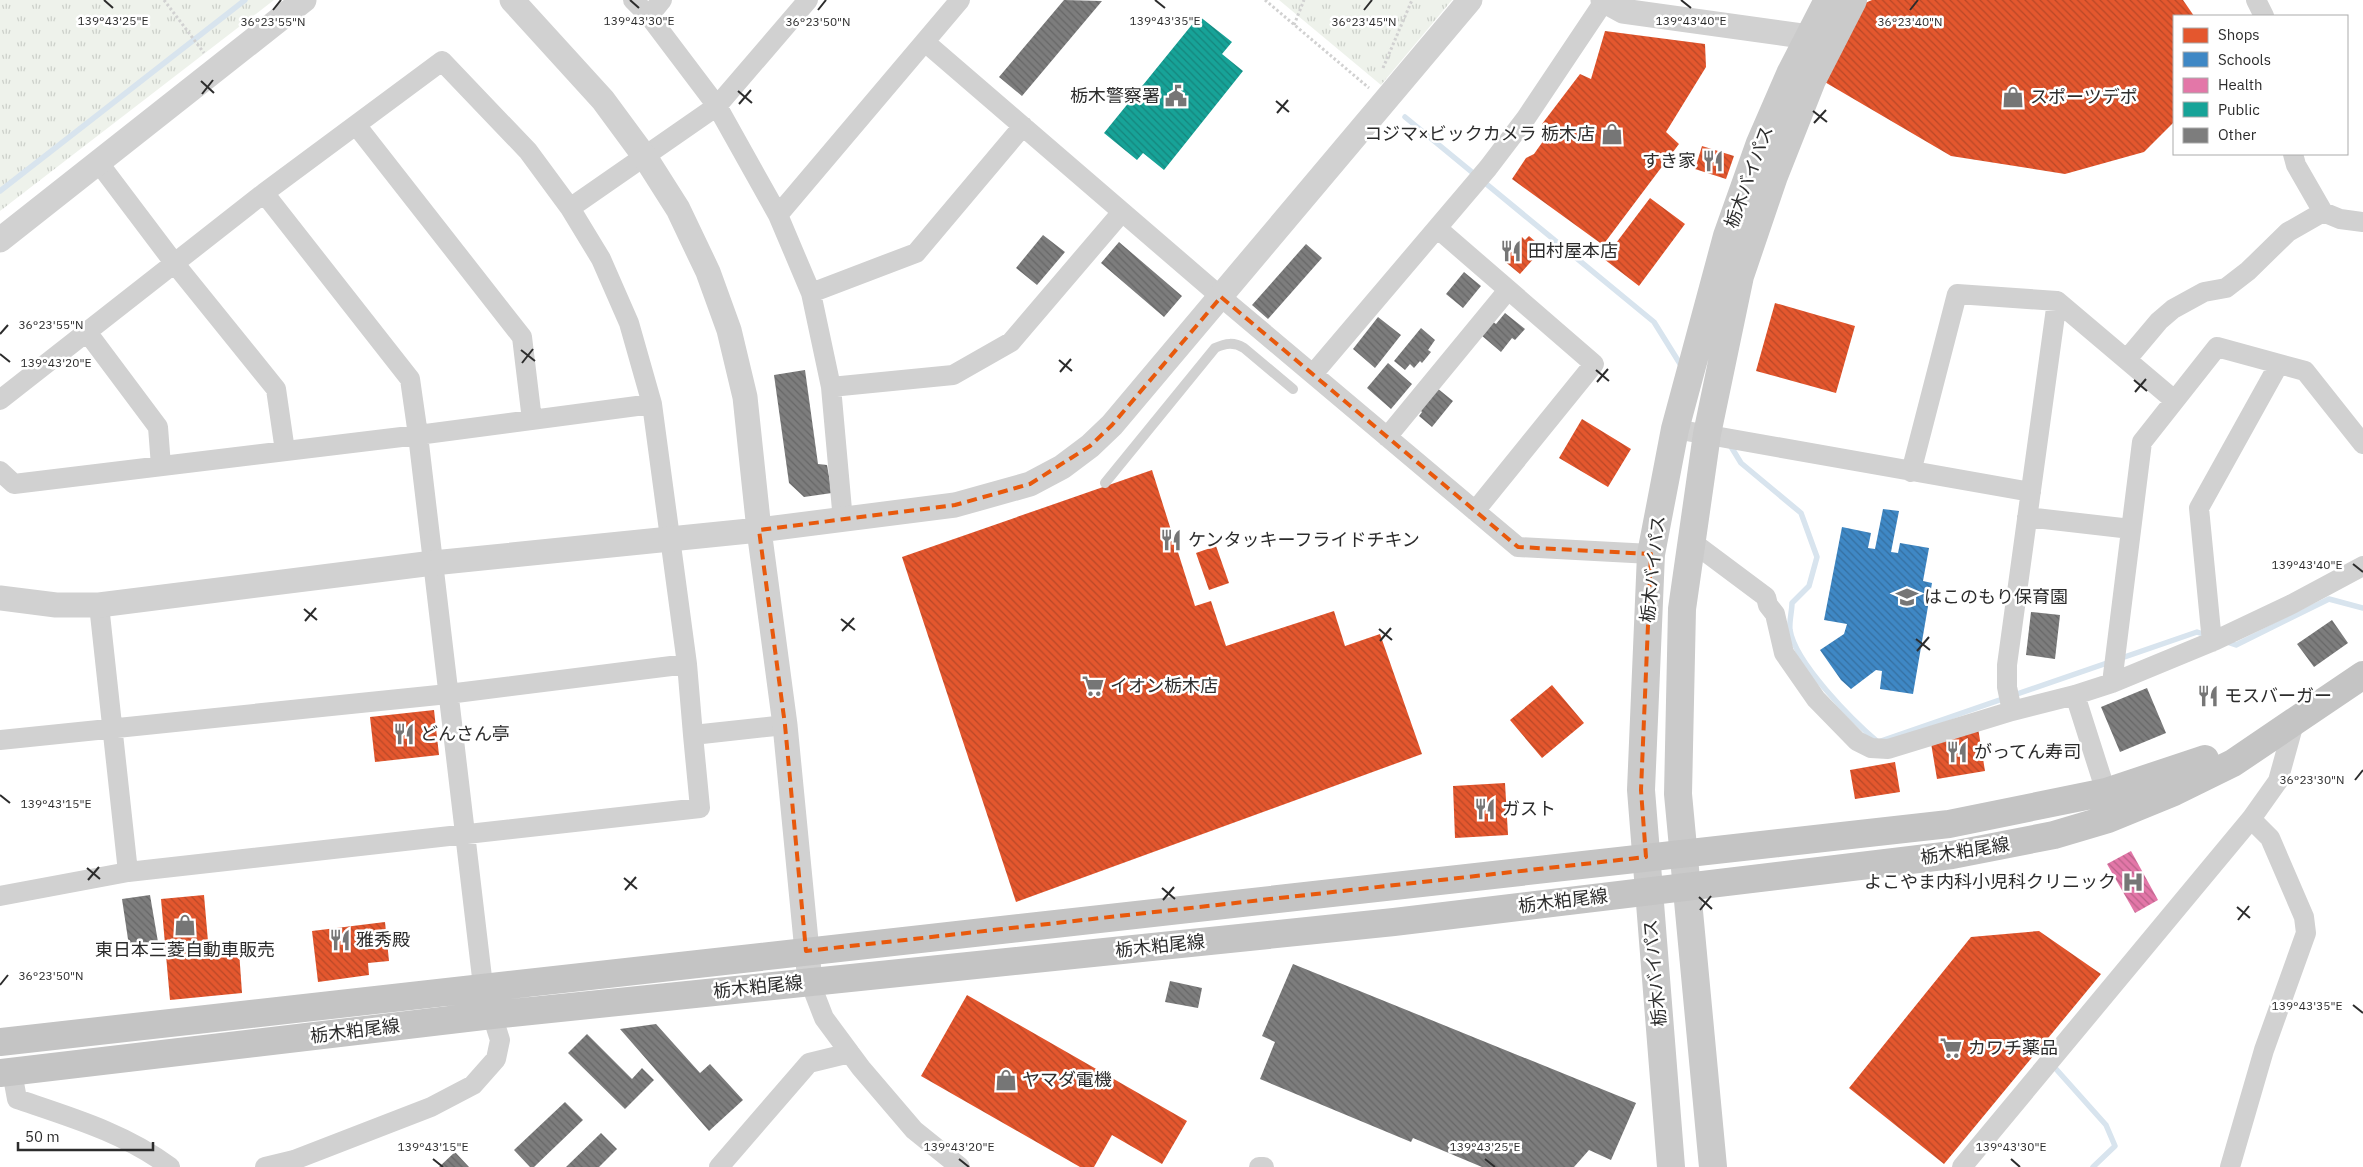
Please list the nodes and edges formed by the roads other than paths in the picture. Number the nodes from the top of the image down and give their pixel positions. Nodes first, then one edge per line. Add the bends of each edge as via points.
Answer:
1 (304, 0) edge
2 (512, 0) edge
3 (633, 0) edge
4 (662, 0) edge
5 (808, 0) edge
6 (960, 0) edge
7 (1470, 0) edge
8 (1604, 0) edge
9 (1828, 0) edge
10 (1853, 0) edge
11 (2256, 0) edge
12 (2264, 15) edge
13 (649, 16) junction
14 (1809, 37) junction
15 (925, 42) junction
16 (717, 106) junction
17 (356, 125) junction
18 (1023, 126) junction
19 (2293, 155) edge
20 (645, 157) junction
21 (98, 162) junction
22 (264, 193) junction
23 (570, 208) junction
24 (1122, 212) junction
25 (2323, 212) junction
26 (778, 216) junction
27 (2363, 222) edge
28 (1437, 228) junction
29 (0, 240) edge
30 (175, 264) junction
31 (1508, 290) junction
32 (811, 293) junction
33 (1221, 297) junction
34 (2057, 301) junction
35 (87, 332) junction
36 (2127, 359) junction
37 (2279, 364) junction
38 (1313, 374) junction
39 (831, 387) junction
40 (1293, 389) dead end
41 (0, 400) edge
42 (2174, 400) junction
43 (652, 404) junction
44 (532, 420) junction
45 (1675, 429) junction
46 (1707, 434) junction
47 (418, 435) junction
48 (1387, 437) junction
49 (2363, 444) edge
50 (285, 451) junction
51 (161, 466) junction
52 (0, 471) edge
53 (1911, 472) junction
54 (1105, 483) dead end
55 (2031, 492) junction
56 (1475, 511) junction
57 (2027, 517) junction
58 (843, 521) junction
59 (2131, 529) junction
60 (759, 530) junction
61 (672, 540) junction
62 (1692, 541) junction
63 (1651, 554) junction
64 (433, 563) junction
65 (2363, 566) edge
66 (0, 598) edge
67 (99, 605) junction
68 (2212, 642) junction
69 (687, 664) junction
70 (2363, 675) edge
71 (2112, 683) junction
72 (448, 694) junction
73 (2075, 695) junction
74 (2012, 711) junction
75 (2294, 723) junction
76 (785, 725) junction
77 (113, 729) junction
78 (694, 735) junction
79 (0, 740) edge
80 (2106, 792) junction
81 (2252, 819) junction
82 (465, 835) junction
83 (1683, 853) junction
84 (1646, 857) junction
85 (128, 872) junction
86 (1686, 886) junction
87 (1648, 890) junction
88 (0, 896) edge
89 (806, 951) junction
90 (810, 982) junction
91 (483, 986) junction
92 (492, 1015) junction
93 (0, 1042) edge
94 (850, 1053) junction
95 (6, 1072) edge
96 (170, 1167) edge
97 (265, 1167) edge
98 (720, 1167) edge
99 (960, 1167) edge
100 (1260, 1167) edge
101 (1264, 1167) edge
102 (1671, 1167) edge
103 (1713, 1167) edge
104 (1962, 1167) edge
105 (2230, 1167) edge

1 - 21 street
2 - 20 street via 603,100
3 - 13 street
4 - 13 street
5 - 16 street
6 - 15 street
7 - 33 street
8 - 14 street via 1623,11
8 - 28 street via 1526,118
9 - 14 main road, 栃木バイパス
10 - 46 main road, 栃木バイパス via 1812,80 1774,176 1740,276
11 - 12 street
13 - 16 street
14 - 45 main road, 栃木バイパス via 1760,142 1727,236
15 - 18 street
15 - 26 street
16 - 20 street
16 - 26 street
17 - 22 street
17 - 23 street via 442,61 528,150
17 - 44 street via 522,337
18 - 24 street
18 - 32 street via 916,253
19 - 25 street
20 - 23 street
20 - 60 street via 682,216 708,272 729,330 745,397
21 - 29 street
21 - 30 street
22 - 30 street
22 - 47 street via 410,379
23 - 43 street via 601,259 629,324
24 - 33 street
24 - 39 street via 1011,342 953,375
25 - 27 street via 2340,219
25 - 36 street via 2288,232 2226,288 2204,292 2173,309
26 - 32 street
28 - 31 street
28 - 38 street
30 - 35 street
30 - 50 street via 276,388
31 - 48 street
31 - 56 street via 1594,364
32 - 39 street
33 - 38 street
33 - 58 street via 1112,425 1062,467 1030,484 985,498
34 - 36 street
34 - 53 street via 1957,294
34 - 55 street
35 - 41 street
35 - 51 street via 158,426
36 - 42 street
37 - 42 street via 2217,347
37 - 49 street via 2305,371
37 - 68 street via 2199,508
38 - 48 street
39 - 58 street
40 - 54 lane via 1236,344 1215,348
42 - 59 street via 2142,442
43 - 44 street
43 - 61 street
44 - 47 street
45 - 46 street
45 - 63 main road, 栃木バイパス
46 - 53 street
46 - 62 main road, 栃木バイパス
47 - 50 street
47 - 64 street
48 - 56 street
50 - 51 street
51 - 52 street via 14,484
53 - 55 street
55 - 57 street
56 - 63 street via 1518,546
57 - 59 street
57 - 74 street via 2007,665
58 - 60 street
59 - 71 street
60 - 61 street
60 - 76 street
61 - 64 street
61 - 69 street
62 - 74 street via 1766,597 1775,614 1784,653 1816,699 1857,741 1872,748 1888,749
62 - 83 main road, 栃木バイパス via 1682,609 1678,794
63 - 84 main road, 栃木バイパス via 1641,790
64 - 67 street
64 - 72 street
65 - 68 street
66 - 67 street via 56,605
67 - 77 street
68 - 71 street
69 - 72 street
69 - 78 street
70 - 75 main road, 栃木粕尾線
71 - 73 street
72 - 77 street
72 - 82 street
73 - 74 street
73 - 80 street
75 - 80 main road, 栃木粕尾線 via 2177,770
75 - 81 street via 2278,780
75 - 86 main road, 栃木粕尾線 via 2233,762 2174,792 2108,819 2054,835 1952,855
76 - 78 street
76 - 89 street
77 - 79 street
77 - 85 street
78 - 82 street via 700,808
80 - 83 main road, 栃木粕尾線 via 1949,824
81 - 104 street
81 - 105 street via 2270,838 2304,917 2306,933 2264,1050
82 - 85 street
82 - 91 street
83 - 84 main road, 栃木粕尾線
83 - 86 main road, 栃木バイパス
84 - 87 main road, 栃木バイパス
84 - 89 main road, 栃木粕尾線
85 - 88 street
86 - 87 main road, 栃木粕尾線
86 - 103 main road, 栃木バイパス
87 - 90 main road, 栃木粕尾線 via 1394,922
87 - 102 main road, 栃木バイパス
89 - 90 street
89 - 91 main road, 栃木粕尾線
90 - 92 main road, 栃木粕尾線
90 - 94 street via 824,1018
91 - 92 street
91 - 93 main road, 栃木粕尾線
92 - 95 main road, 栃木粕尾線
92 - 97 street via 500,1040 496,1059 473,1085 431,1107 294,1160
94 - 98 street via 808,1063
94 - 99 street via 914,1130
95 - 96 street via 17,1099 88,1123 152,1153
100 - 101 street

